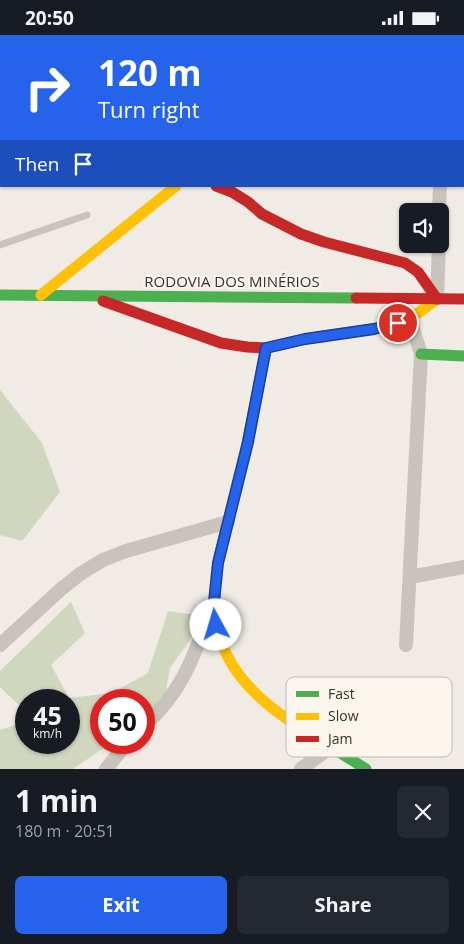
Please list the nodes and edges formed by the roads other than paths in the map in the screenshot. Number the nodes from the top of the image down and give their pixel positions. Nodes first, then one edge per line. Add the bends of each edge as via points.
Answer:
1 (175, 187) edge
2 (219, 187) edge
3 (240, 187) edge
4 (440, 187) edge
5 (248, 202) junction
6 (439, 203) edge
7 (87, 215) dead end
8 (0, 245) edge
9 (438, 253) edge
10 (0, 295) edge
11 (41, 295) junction
12 (88, 295) junction
13 (437, 299) junction
14 (464, 299) edge
15 (410, 319) junction
16 (266, 348) junction
17 (421, 354) junction
18 (464, 356) edge
19 (228, 522) junction
20 (464, 567) edge
21 (410, 577) junction
22 (214, 602) junction
23 (0, 645) edge
24 (406, 645) dead end
25 (155, 715) edge
26 (286, 719) edge
27 (118, 754) edge
28 (317, 757) edge
29 (347, 757) edge
30 (106, 769) edge
31 (301, 769) edge
32 (366, 769) edge

1 - 11 main road
2 - 5 main road
3 - 5 main road
4 - 6 street
5 - 13 main road via 268,217 301,234 405,263 418,272
7 - 8 lane
9 - 13 street
10 - 11 main road, RODOVIA DOS MINÉRIOS
11 - 12 main road, RODOVIA DOS MINÉRIOS
12 - 13 main road, RODOVIA DOS MINÉRIOS
12 - 16 main road via 213,341
13 - 14 main road, RODOVIA DOS MINÉRIOS
13 - 15 main road
15 - 16 main road via 380,328
15 - 17 street
16 - 19 main road via 250,433
17 - 18 main road
17 - 21 street
19 - 22 main road via 218,563
19 - 23 street via 103,559 60,590
20 - 21 street
21 - 24 street
22 - 25 street via 186,675
22 - 26 main road via 216,625 234,670 260,701
27 - 30 street
28 - 31 street
29 - 32 main road

